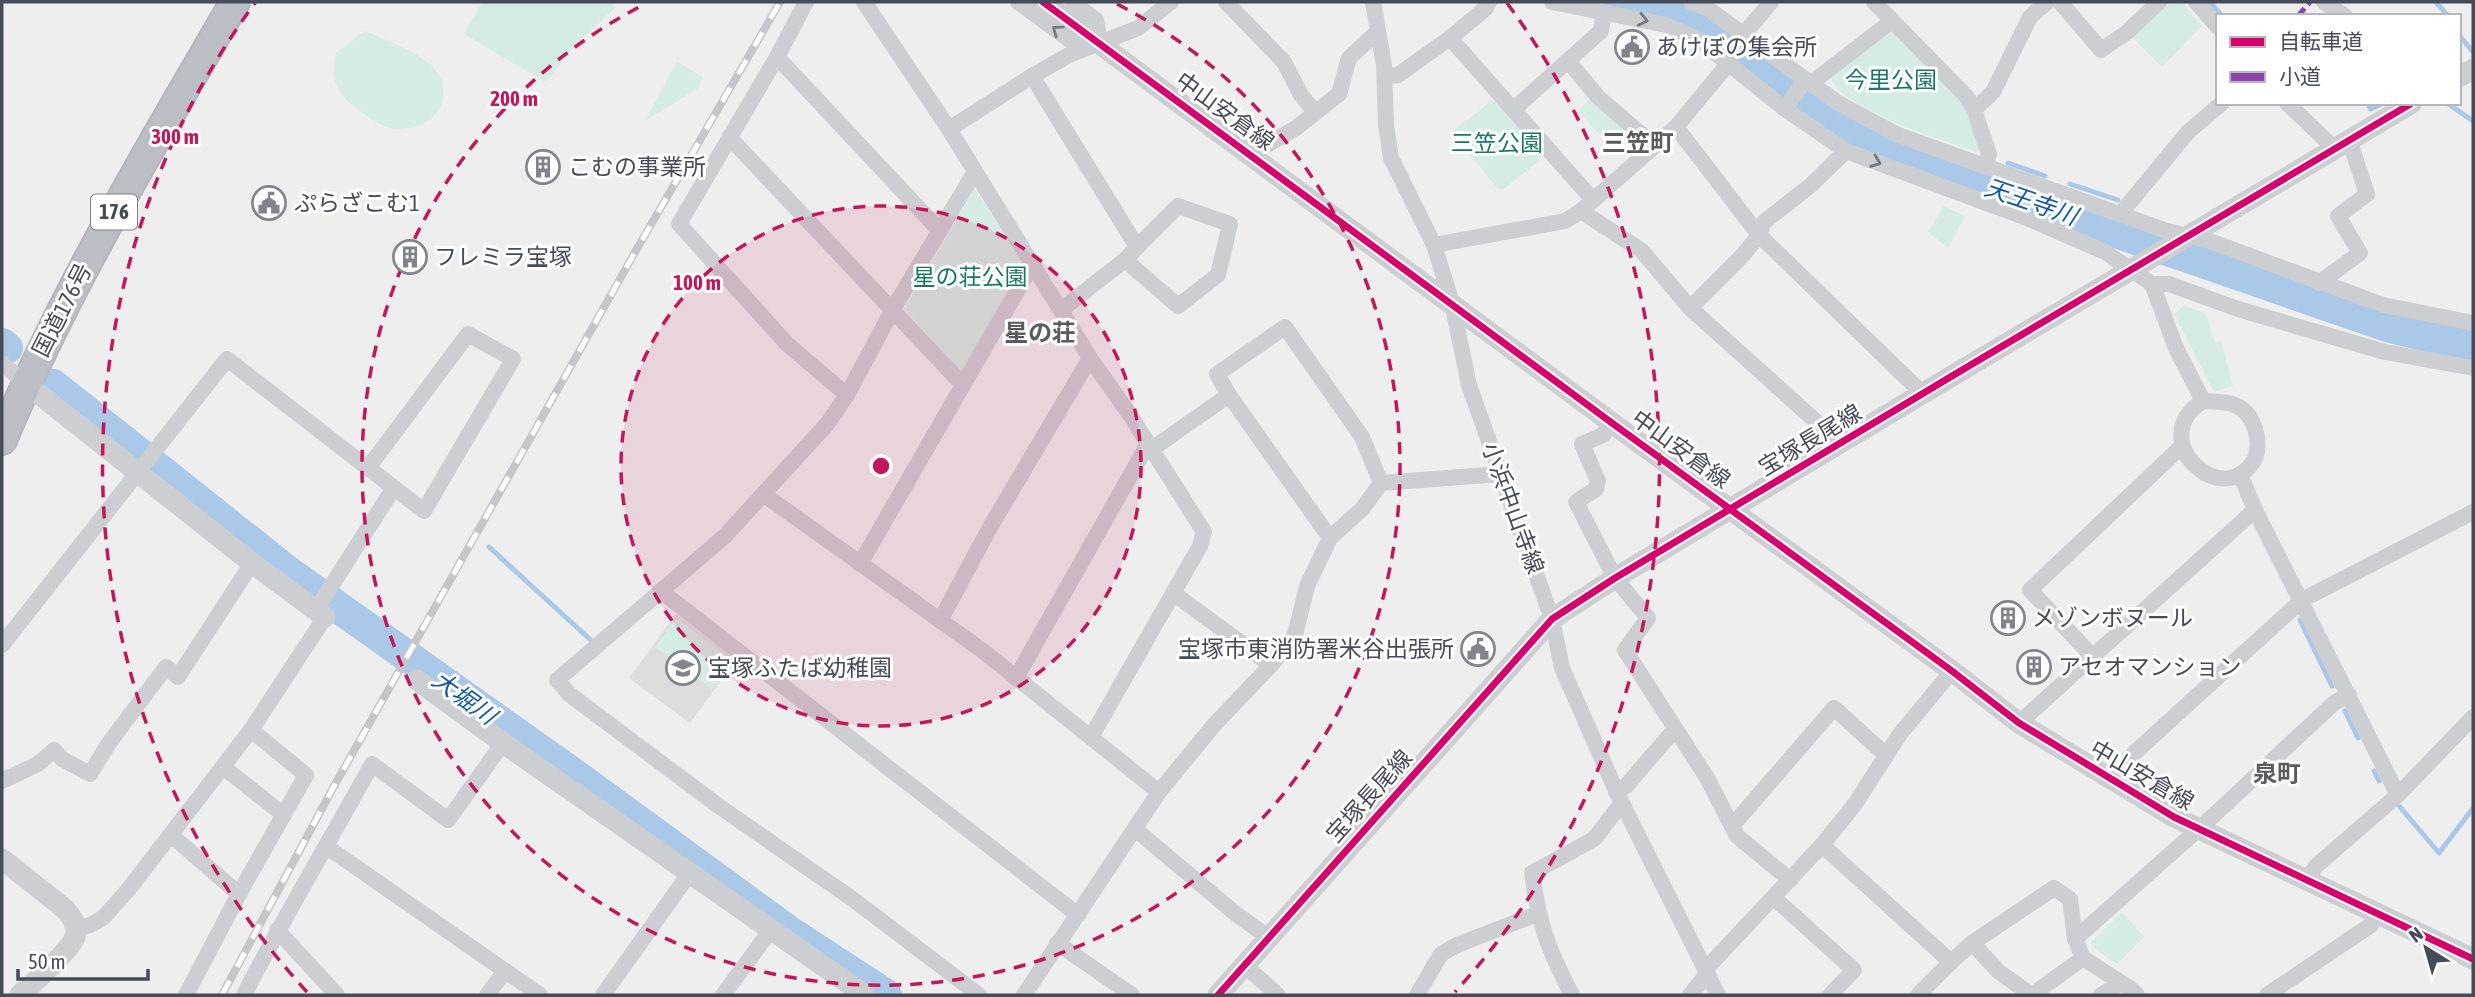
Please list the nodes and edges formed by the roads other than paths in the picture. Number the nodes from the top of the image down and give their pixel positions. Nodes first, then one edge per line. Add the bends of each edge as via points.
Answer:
1 (235, 2) edge
2 (806, 2) edge
3 (864, 2) edge
4 (1018, 2) edge
5 (1043, 2) edge
6 (1072, 2) edge
7 (1171, 2) edge
8 (1226, 2) edge
9 (1373, 2) edge
10 (1489, 2) edge
11 (1552, 2) edge
12 (1691, 2) edge
13 (1771, 2) edge
14 (1874, 2) edge
15 (2047, 2) edge
16 (2060, 2) edge
17 (2159, 2) edge
18 (2196, 2) edge
19 (2324, 2) edge
20 (1613, 9) edge
21 (2342, 14) edge
22 (1892, 21) junction
23 (2216, 25) edge
24 (1378, 31) junction
25 (1744, 34) junction
26 (1450, 38) junction
27 (1101, 44) junction
28 (777, 57) junction
29 (1568, 61) junction
30 (1728, 64) junction
31 (1032, 76) junction
32 (1385, 76) junction
33 (1805, 83) junction
34 (2220, 105) edge
35 (2290, 105) edge
36 (2409, 105) edge
37 (1787, 107) junction
38 (1514, 109) junction
39 (1974, 110) junction
40 (1315, 112) junction
41 (1676, 127) junction
42 (949, 130) junction
43 (729, 137) junction
44 (2342, 144) junction
45 (1655, 146) junction
46 (1846, 151) junction
47 (1251, 154) junction
48 (1984, 166) junction
49 (974, 173) junction
50 (1587, 205) junction
51 (2120, 213) junction
52 (940, 231) junction
53 (1759, 234) junction
54 (2186, 238) junction
55 (1434, 245) junction
56 (1137, 247) junction
57 (1125, 260) junction
58 (1032, 265) junction
59 (2138, 266) junction
60 (2319, 283) junction
61 (2152, 284) junction
62 (1452, 303) junction
63 (1690, 308) junction
64 (892, 309) junction
65 (1061, 310) junction
66 (2473, 323) edge
67 (1090, 358) junction
68 (2, 363) edge
69 (2473, 368) edge
70 (25, 383) junction
71 (963, 385) junction
72 (1923, 394) junction
73 (847, 395) junction
74 (1229, 395) junction
75 (2203, 401) junction
76 (1612, 423) junction
77 (2, 440) edge
78 (1841, 444) junction
79 (2182, 446) junction
80 (1150, 447) junction
81 (143, 463) junction
82 (368, 468) junction
83 (1500, 474) junction
84 (2240, 474) junction
85 (1381, 483) junction
86 (393, 489) junction
87 (764, 494) junction
88 (1732, 509) junction
89 (2255, 510) junction
90 (2473, 512) edge
91 (1330, 538) junction
92 (251, 562) junction
93 (860, 564) junction
94 (1615, 578) junction
95 (662, 592) junction
96 (1173, 593) junction
97 (2302, 600) junction
98 (323, 605) junction
99 (1552, 619) junction
100 (940, 621) junction
101 (2, 645) edge
102 (2092, 656) junction
103 (1270, 665) junction
104 (1952, 671) junction
105 (1016, 678) junction
106 (417, 680) dead end
107 (2349, 695) junction
108 (2473, 718) edge
109 (2019, 723) junction
110 (1675, 729) junction
111 (251, 730) junction
112 (1091, 737) junction
113 (503, 743) junction
114 (1886, 755) junction
115 (223, 767) junction
116 (2111, 780) junction
117 (2, 781) edge
118 (1158, 792) junction
119 (2399, 795) junction
120 (1619, 797) junction
121 (284, 815) junction
122 (1732, 826) junction
123 (1135, 829) junction
124 (2197, 829) junction
125 (171, 835) junction
126 (1822, 845) junction
127 (327, 846) junction
128 (2, 859) edge
129 (689, 874) junction
130 (1790, 880) junction
131 (2308, 880) junction
132 (239, 894) junction
133 (1774, 898) junction
134 (2378, 913) junction
135 (1537, 914) junction
136 (1078, 915) junction
137 (75, 927) junction
138 (277, 930) junction
139 (770, 931) junction
140 (1268, 937) junction
141 (2076, 939) junction
142 (1058, 943) junction
143 (1972, 943) junction
144 (2083, 958) junction
145 (2473, 959) edge
146 (1951, 962) junction
147 (1245, 966) junction
148 (505, 971) junction
149 (1706, 972) junction
150 (2121, 983) junction
151 (857, 993) edge
152 (20, 995) edge
153 (186, 995) edge
154 (244, 995) edge
155 (337, 995) edge
156 (487, 995) edge
157 (540, 995) edge
158 (603, 995) edge
159 (723, 995) edge
160 (979, 995) edge
161 (1024, 995) edge
162 (1132, 995) edge
163 (1219, 995) edge
164 (1278, 995) edge
165 (1416, 995) edge
166 (1572, 995) edge
167 (1690, 995) edge
168 (1718, 995) edge
169 (1830, 995) edge
170 (1919, 995) edge
171 (2101, 995) edge
172 (2137, 995) edge
173 (2267, 995) edge

1 - 70 highway, 国道176号 / 176 via 90,253
2 - 28 street
3 - 42 street
27 -> 4 street via 1074,43
5 - 27 street, 中山安倉線
6 - 27 street via 1096,20
7 - 27 street via 1138,28
8 - 40 street via 1284,62
9 - 24 street, 小浜中山寺線
10 - 26 street
11 - 20 street
12 - 25 street
13 - 25 street
14 - 22 street
15 - 39 street via 2030,16 1993,92
16 - 17 street via 2101,50
18 - 23 street
19 - 21 street
20 - 29 street via 1601,31
20 -> 30 street via 1699,40
22 - 33 street
22 - 39 street via 1967,97
24 - 32 street, 小浜中山寺線
24 - 40 street via 1349,58 1339,94
25 - 33 street
26 - 32 street via 1398,75
26 - 38 street
27 - 31 street
27 - 47 street, 中山安倉線
28 - 43 street
28 - 52 street
29 - 38 street
29 - 45 street via 1598,97
30 - 37 street
30 - 41 street
31 - 42 street
31 - 56 street
32 - 55 street, 小浜中山寺線 via 1391,158
33 - 37 street
33 - 48 street via 1898,135
34 - 51 street via 2188,132
35 - 44 street
36 - 44 street, 宝塚長尾線
37 - 46 street
38 - 50 street
39 - 48 street via 1989,154
40 - 47 street
41 - 45 street
41 - 53 street
42 - 49 street
43 - 64 street
43 - 73 street via 679,224 788,344
44 - 54 street, 宝塚長尾線
44 - 60 street via 2367,194 2338,216 2360,253
45 - 50 street
46 - 53 street via 1764,222
46 -> 59 street via 2027,218
47 - 62 street, 中山安倉線
48 - 51 street
49 - 52 street
49 - 58 street
50 - 55 street via 1565,221
50 - 63 street via 1642,251
51 - 54 street
52 - 64 street
53 - 63 street
53 - 72 street
54 - 59 street, 宝塚長尾線
54 - 60 street
55 - 62 street, 小浜中山寺線
56 - 57 street
56 - 57 street via 1178,206 1230,224 1218,275 1178,306
57 - 65 street
58 - 65 street
58 - 71 street
59 - 61 street
59 - 72 street, 宝塚長尾線
60 - 66 street via 2383,305
61 - 69 street via 2169,284 2385,352
61 - 75 street via 2176,348
62 - 76 street, 中山安倉線
62 - 83 street, 小浜中山寺線 via 1469,386
63 - 78 street
64 - 71 street
64 - 73 street
65 - 67 street
67 - 80 street
67 - 100 street
68 - 70 street
70 - 77 highway, 国道176号 / 176
70 - 81 street
71 - 93 street
72 - 78 street, 宝塚長尾線
73 - 87 street
74 - 80 street
74 - 85 street via 1217,374 1285,327 1362,437
74 - 91 street
75 - 79 street via 2189,415 2181,434
75 - 84 street via 2238,406 2253,426 2258,437 2255,458
76 - 88 street, 中山安倉線
76 - 94 street via 1603,435 1581,444 1598,481 1596,489 1576,502
78 - 88 street, 宝塚長尾線
79 - 84 street via 2205,474 2229,478
79 - 102 street via 2030,590
80 - 96 street via 1203,532
80 - 105 street
81 - 82 street via 227,359
81 - 92 street
81 - 101 street
82 - 86 street
82 - 86 street via 468,334 513,359 424,511
83 - 85 street
83 - 99 street, 小浜中山寺線
84 - 89 street
85 - 91 street via 1363,509
86 - 98 street
87 - 93 street
87 - 95 street via 726,536
88 - 94 street, 宝塚長尾線
88 - 104 street, 中山安倉線
89 - 97 street
89 - 102 street
90 - 97 street
91 - 103 street via 1307,586 1295,635
92 - 98 street
92 - 117 street via 178,677 166,667 90,774 54,750 38,764
93 - 100 street
94 - 99 street, 宝塚長尾線
94 - 110 street via 1648,618 1625,650
95 - 136 street
95 - 160 street via 557,680 569,694 720,807
96 - 103 street
96 - 112 street
97 - 107 street
97 - 116 street via 2116,769
98 - 111 street
99 - 120 street, 小浜中山寺線 via 1562,668
99 - 140 street, 宝塚長尾線
100 - 105 street
102 - 109 street
103 - 118 street
104 - 109 street, 中山安倉線
104 - 114 street
105 - 112 street
106 - 113 street
107 - 119 street
107 - 124 street via 2334,703
108 - 119 street
109 - 116 street, 中山安倉線
110 - 120 street
110 - 122 street
111 - 115 street
111 - 121 street via 306,775
112 - 118 street
113 - 127 street via 448,820 372,764
113 - 129 street
114 - 122 street via 1834,708
114 - 126 street
115 - 121 street
115 - 125 street
116 - 124 street, 中山安倉線
118 - 123 street
119 - 131 street via 2316,866
120 - 135 street via 1594,839 1532,873
120 - 149 street, 小浜中山寺線
121 - 132 street
122 - 130 street via 1737,836
123 - 136 street
123 - 140 street
124 - 131 street, 中山安倉線
124 - 141 street
125 - 132 street
125 - 137 street via 103,918
126 - 130 street
126 - 146 street
127 - 138 street
127 - 148 street
128 - 137 street via 65,909
129 - 139 street
129 - 158 street
130 - 133 street
131 - 134 street, 中山安倉線
132 - 153 street
133 - 149 street
133 - 169 street via 1854,970
134 - 145 street, 中山安倉線
134 - 173 street via 2371,925
135 - 165 street via 1441,954
135 - 166 street
136 - 142 street
137 - 152 street via 72,942
138 - 154 street
138 - 155 street
139 - 151 street
139 - 159 street
140 - 147 street, 宝塚長尾線
141 - 143 street via 2070,899 2054,888
141 - 144 street
142 - 161 street
142 - 162 street
143 - 144 street via 1999,972 2032,995
143 - 146 street
144 - 150 street
146 - 170 street
147 - 163 street, 宝塚長尾線
147 - 164 street
148 - 156 street
148 - 157 street
149 - 167 street
149 - 168 street, 小浜中山寺線
150 - 171 street
150 - 172 street

